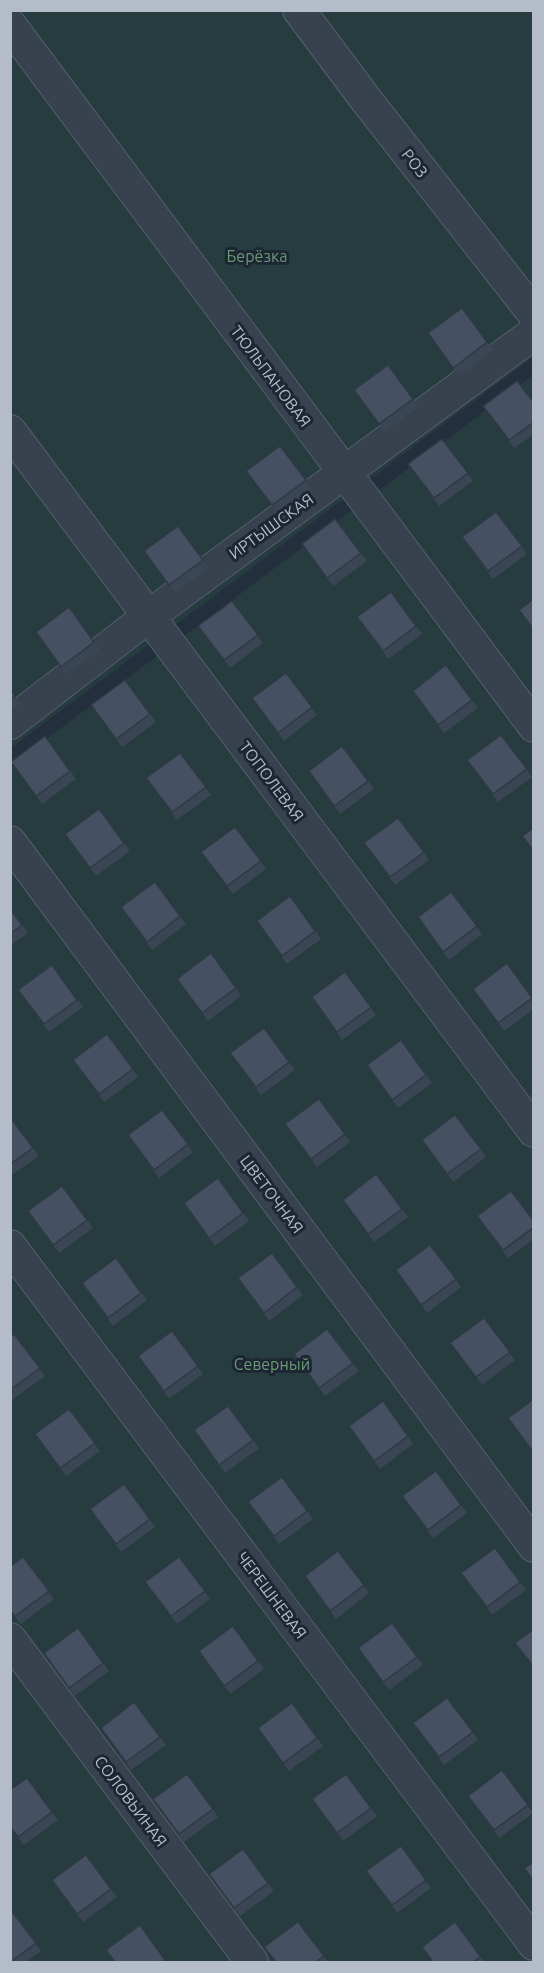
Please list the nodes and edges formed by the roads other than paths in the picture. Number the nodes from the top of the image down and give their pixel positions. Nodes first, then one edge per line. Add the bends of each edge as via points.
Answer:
1 (299, 10) edge
2 (10, 25) edge
3 (534, 314) edge
4 (534, 333) edge
5 (10, 430) edge
6 (344, 473) junction
7 (149, 616) junction
8 (10, 723) edge
9 (534, 726) edge
10 (10, 842) edge
11 (534, 1131) edge
12 (10, 1246) edge
13 (534, 1546) edge
14 (10, 1639) edge
15 (534, 1944) edge
16 (252, 1962) edge

1 - 3 street, РОЗ
2 - 6 street, ТЮЛЬПАНОВАЯ
4 - 6 street, ИРТЫШСКАЯ
5 - 7 street, ТОПОЛЕВАЯ
6 - 7 street, ИРТЫШСКАЯ
6 - 9 street, ТЮЛЬПАНОВАЯ
7 - 8 street, ИРТЫШСКАЯ
7 - 11 street, ТОПОЛЕВАЯ
10 - 13 street, ЦВЕТОЧНАЯ
12 - 15 street, ЧЕРЕШНЕВАЯ
14 - 16 street, СОЛОВЬИНАЯ

